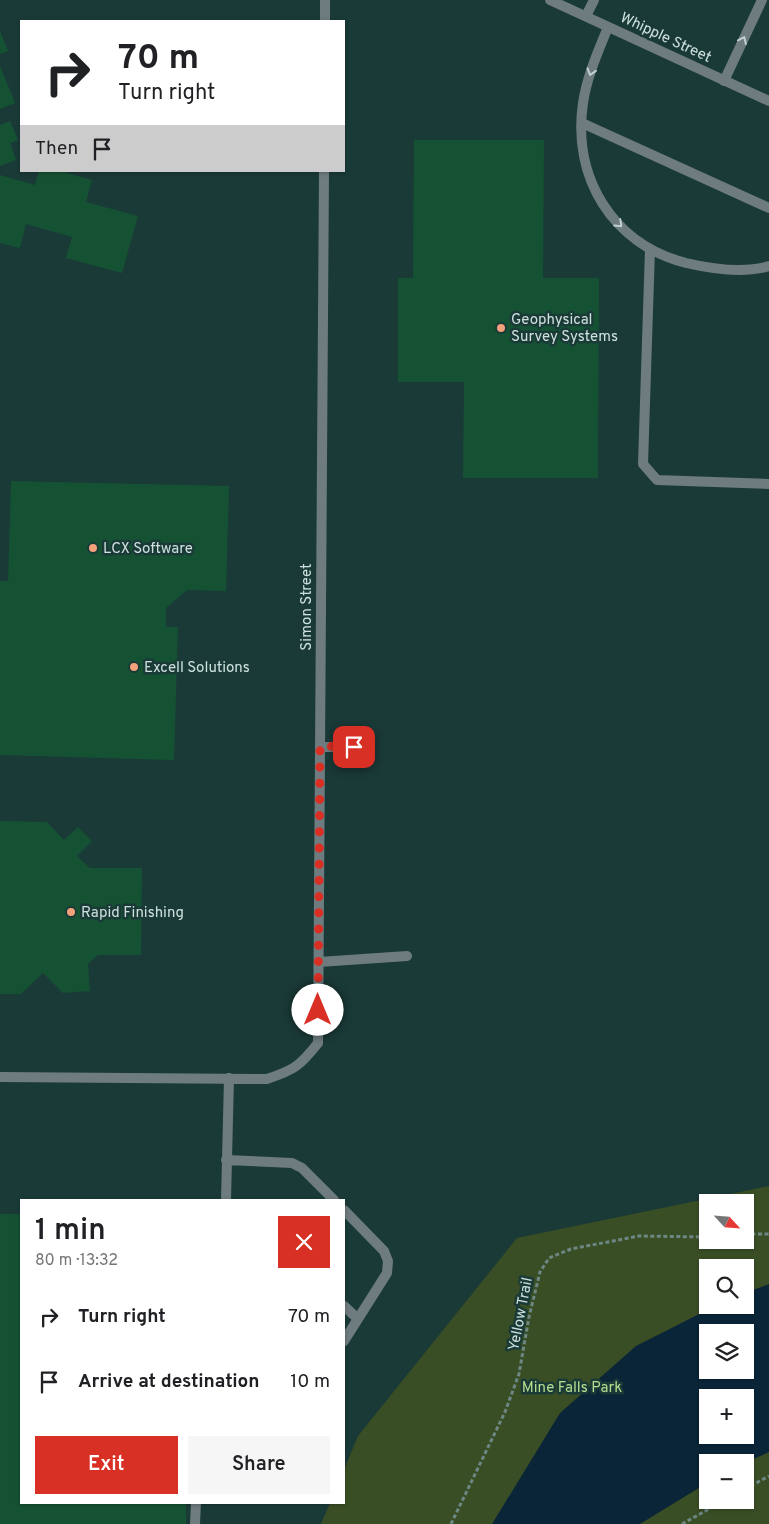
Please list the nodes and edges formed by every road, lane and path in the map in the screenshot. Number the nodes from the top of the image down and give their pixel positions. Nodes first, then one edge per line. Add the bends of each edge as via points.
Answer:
1 (325, 0) edge
2 (550, 0) edge
3 (594, 0) edge
4 (762, 0) edge
5 (586, 16) junction
6 (325, 20) edge
7 (608, 27) junction
8 (724, 81) junction
9 (769, 101) edge
10 (582, 123) junction
11 (324, 172) edge
12 (769, 208) edge
13 (650, 249) junction
14 (769, 266) edge
15 (769, 484) edge
16 (320, 746) junction
17 (354, 747) dead end
18 (407, 956) dead end
19 (318, 962) junction
20 (0, 1077) edge
21 (229, 1078) junction
22 (226, 1160) junction
23 (228, 1198) edge
24 (333, 1199) edge
25 (345, 1211) edge
26 (754, 1234) edge
27 (769, 1234) edge
28 (699, 1237) edge
29 (345, 1307) edge
30 (358, 1319) junction
31 (345, 1339) edge
32 (769, 1476) edge
33 (754, 1484) edge
34 (196, 1504) edge
35 (709, 1509) edge
36 (195, 1524) edge
37 (450, 1524) edge
38 (682, 1524) edge

1 - 6 street
2 - 5 street, Whipple Street
3 - 5 street
8 -> 4 street
5 - 7 street, Whipple Street
7 - 8 street, Whipple Street
7 -> 10 street via 591,70 583,102
8 - 9 street, Whipple Street
10 - 12 street
10 -> 13 street via 587,168 596,193 608,214
11 - 16 street, Simon Street
13 - 14 street via 675,260 718,269 745,270
13 - 15 street via 643,464 657,480
16 - 17 street
16 - 19 street, Simon Street
18 - 19 street
19 - 21 street, Simon Street via 318,1043 290,1072 267,1079
20 - 21 street
21 - 22 street
22 - 23 street
22 - 24 street via 292,1163 302,1168
25 - 30 street via 384,1251 388,1260 387,1273
26 - 27 path
28 - 37 path, Yellow Trail via 639,1236 571,1249 550,1258 540,1272 520,1374
29 - 30 street
30 - 31 street
32 - 33 path
34 - 36 street
35 - 38 path

